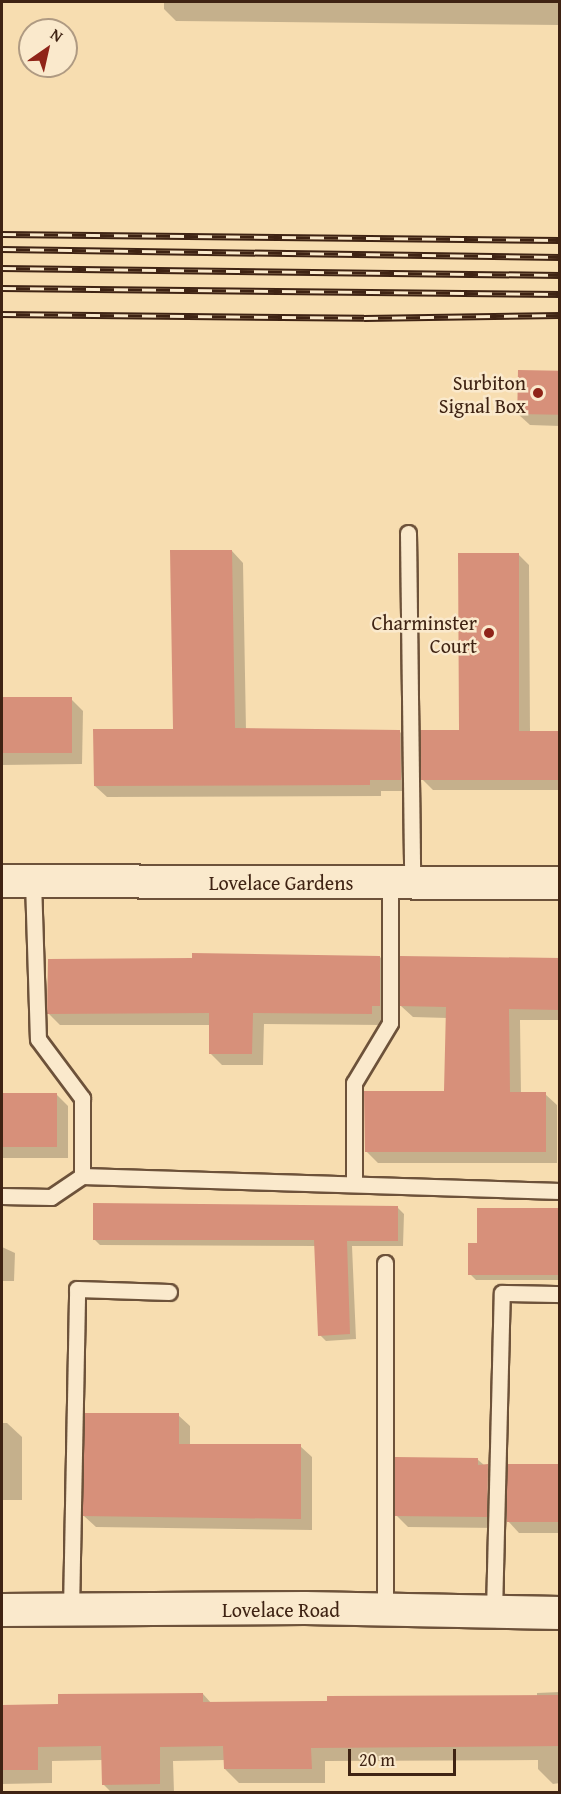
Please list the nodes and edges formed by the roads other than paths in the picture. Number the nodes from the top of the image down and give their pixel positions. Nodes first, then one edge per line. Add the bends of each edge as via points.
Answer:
1 (408, 533) dead end
2 (2, 881) edge
3 (33, 881) junction
4 (401, 883) junction
5 (560, 883) edge
6 (82, 1176) junction
7 (354, 1184) junction
8 (560, 1191) edge
9 (2, 1196) edge
10 (385, 1263) dead end
11 (169, 1292) dead end
12 (560, 1293) edge
13 (2, 1610) edge
14 (71, 1610) junction
15 (386, 1610) junction
16 (494, 1612) junction
17 (560, 1613) edge

1 - 4 lane
2 - 3 street, Lovelace Gardens
3 - 4 street, Lovelace Gardens
3 - 6 lane via 38,1038 82,1098
4 - 5 street, Lovelace Gardens
4 - 7 lane via 390,1023 354,1083
6 - 7 lane
6 - 9 lane via 51,1197
7 - 8 lane
10 - 15 lane
11 - 14 lane via 77,1288
12 - 16 lane via 501,1293
13 - 14 street, Lovelace Road
14 - 15 street, Lovelace Road
15 - 16 street, Lovelace Road
16 - 17 street, Lovelace Road

